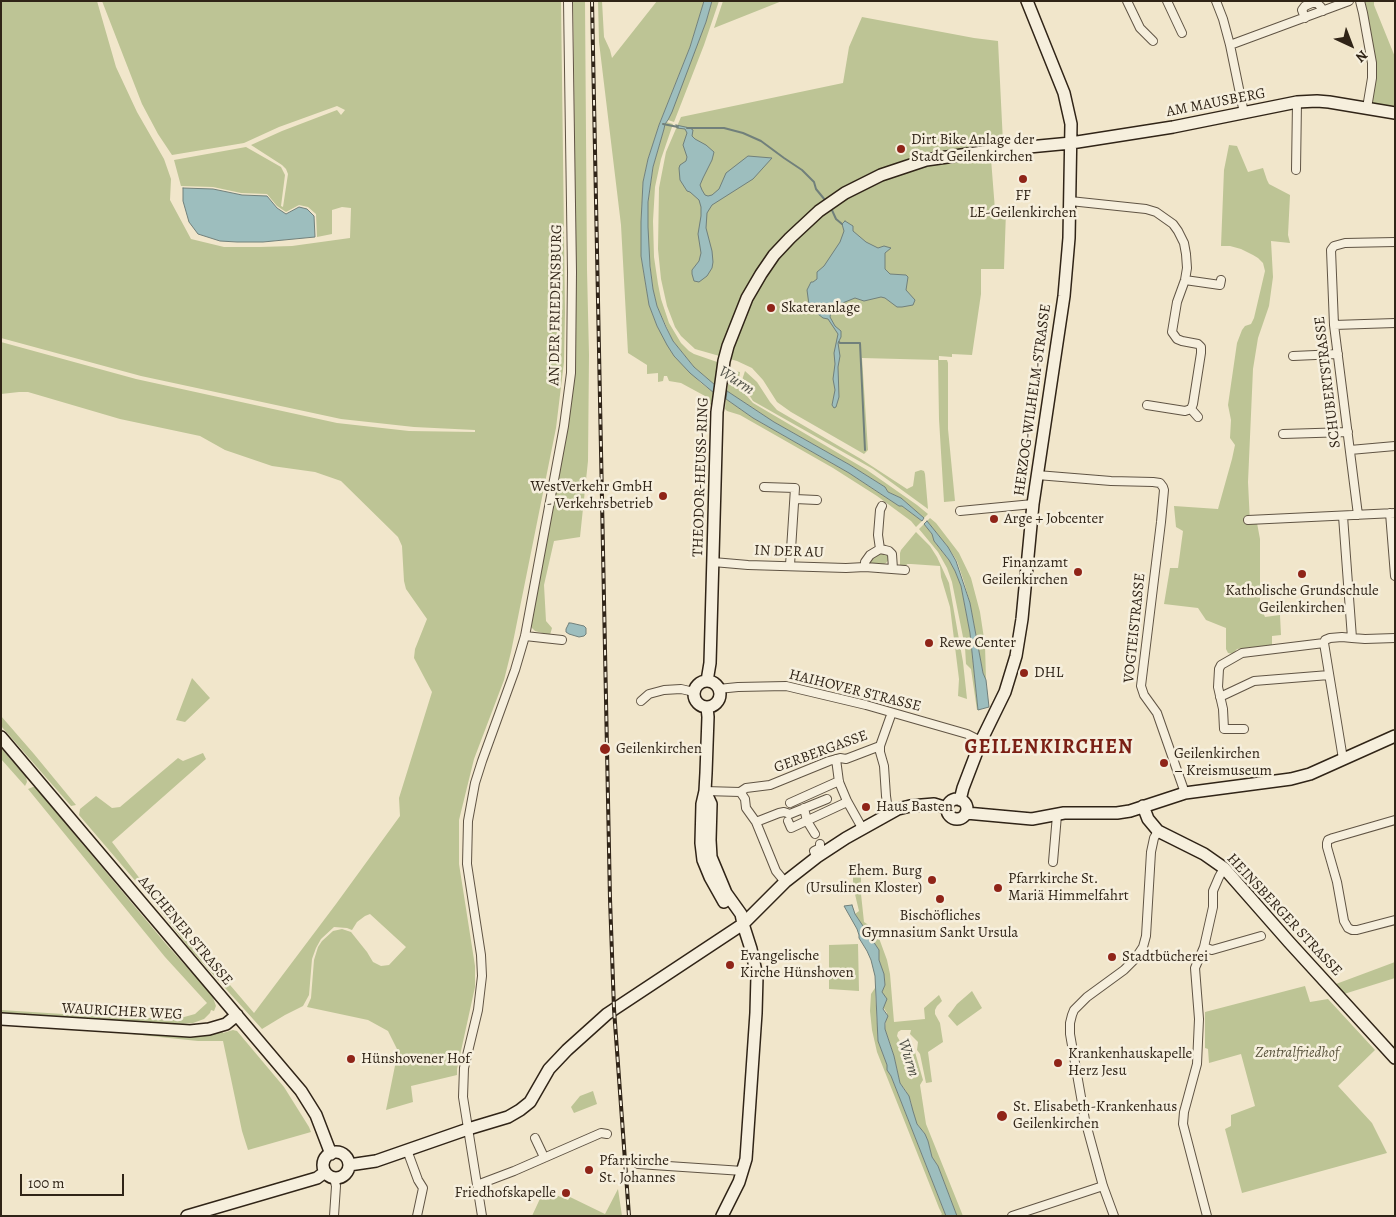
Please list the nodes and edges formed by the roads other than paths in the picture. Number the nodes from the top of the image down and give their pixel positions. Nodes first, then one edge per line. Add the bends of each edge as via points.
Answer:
1 (568, 1) edge
2 (1027, 1) edge
3 (1127, 1) edge
4 (1167, 1) edge
5 (1216, 1) edge
6 (1349, 1) edge
7 (1360, 1) edge
8 (1182, 33) dead end
9 (1153, 41) dead end
10 (1230, 46) junction
11 (1297, 102) junction
12 (1366, 108) junction
13 (1244, 113) junction
14 (1395, 113) edge
15 (1071, 143) junction
16 (1296, 170) dead end
17 (1070, 201) junction
18 (1395, 242) edge
19 (1185, 280) junction
20 (1222, 280) dead end
21 (1395, 323) edge
22 (1334, 325) junction
23 (1338, 354) junction
24 (1293, 356) dead end
25 (1147, 405) dead end
26 (1191, 409) junction
27 (1198, 417) dead end
28 (1348, 432) junction
29 (1283, 434) dead end
30 (1395, 446) edge
31 (1350, 450) junction
32 (1037, 475) junction
33 (764, 487) dead end
34 (795, 499) junction
35 (817, 500) dead end
36 (1033, 504) junction
37 (882, 506) dead end
38 (960, 511) dead end
39 (1392, 513) edge
40 (1358, 515) junction
41 (1344, 516) junction
42 (1248, 520) dead end
43 (880, 549) junction
44 (713, 562) junction
45 (790, 565) junction
46 (864, 567) junction
47 (893, 569) junction
48 (905, 570) dead end
49 (1395, 576) edge
50 (524, 636) junction
51 (1352, 638) junction
52 (1395, 638) edge
53 (562, 640) dead end
54 (1324, 643) junction
55 (1329, 674) junction
56 (707, 681) junction
57 (718, 689) junction
58 (694, 692) junction
59 (1220, 697) junction
60 (641, 701) dead end
61 (707, 707) junction
62 (891, 715) dead end
63 (1244, 729) dead end
64 (1395, 736) edge
65 (1, 737) edge
66 (981, 741) junction
67 (880, 746) junction
68 (836, 759) junction
69 (1343, 759) junction
70 (839, 781) junction
71 (705, 792) junction
72 (740, 792) junction
73 (1185, 793) junction
74 (827, 798) dead end
75 (960, 800) junction
76 (847, 802) junction
77 (790, 803) dead end
78 (1143, 806) junction
79 (804, 808) junction
80 (947, 808) junction
81 (888, 810) dead end
82 (966, 813) junction
83 (1056, 815) junction
84 (1395, 820) edge
85 (788, 821) dead end
86 (808, 821) junction
87 (756, 822) junction
88 (861, 826) dead end
89 (1158, 831) junction
90 (816, 834) dead end
91 (820, 844) dead end
92 (815, 854) dead end
93 (1053, 862) dead end
94 (1224, 868) junction
95 (785, 882) junction
96 (1395, 920) edge
97 (742, 924) junction
98 (1261, 936) dead end
99 (1204, 947) junction
100 (238, 1015) junction
101 (1, 1020) edge
102 (1395, 1058) edge
103 (468, 1129) junction
104 (607, 1134) dead end
105 (535, 1138) dead end
106 (407, 1150) junction
107 (331, 1154) junction
108 (544, 1157) junction
109 (638, 1164) dead end
110 (349, 1165) junction
111 (744, 1171) junction
112 (330, 1175) junction
113 (478, 1185) junction
114 (1103, 1186) junction
115 (188, 1216) edge
116 (334, 1216) edge
117 (417, 1216) edge
118 (482, 1216) edge
119 (722, 1216) edge
120 (1012, 1216) edge
121 (1114, 1216) edge
122 (1207, 1216) edge

1 - 50 street, AN DER FRIEDENSBURG via 571,373
2 - 15 main road, HERZOG-WILHELM-STRASSE via 1064,93 1071,124
3 - 9 street via 1140,28
4 - 8 street
5 - 10 street
6 - 10 street
7 - 12 street via 1372,63
10 - 13 street
11 - 12 main road, AM MAUSBERG via 1317,101
11 - 13 main road, AM MAUSBERG
11 - 16 street
12 - 14 main road, AM MAUSBERG
13 - 15 main road, AM MAUSBERG
15 - 17 main road, HERZOG-WILHELM-STRASSE
15 - 44 main road, THEODOR-HEUSS-RING via 926,160 881,175 845,193 819,211 774,255 738,318 721,377
17 - 19 street via 1146,209 1165,218 1173,224 1184,243
17 - 32 main road, HERZOG-WILHELM-STRASSE via 1064,296
18 - 22 street, SCHUBERTSTRASSE via 1345,243 1331,250
19 - 20 street via 1220,285
19 - 26 street via 1172,332 1177,339 1201,347
21 - 22 street
22 - 23 street, SCHUBERTSTRASSE
23 - 24 street
23 - 28 street, SCHUBERTSTRASSE
25 - 26 street via 1185,411
26 - 27 street
28 - 29 street
28 - 31 street, SCHUBERTSTRASSE
30 - 31 street
31 - 40 street, SCHUBERTSTRASSE
32 - 36 main road, HERZOG-WILHELM-STRASSE
32 - 73 street, VOGTEISTRASSE via 1153,482 1163,487 1141,686 1158,713
33 - 34 street via 795,488
34 - 35 street
34 - 45 street
36 - 38 street
36 - 66 main road, HERZOG-WILHELM-STRASSE via 1016,656 1005,692
37 - 43 street via 878,535
39 - 40 street
39 - 49 street
40 - 41 street
41 - 42 street
41 - 51 street
43 - 46 street via 870,556
43 - 47 street via 892,554
44 - 45 street, IN DER AU
44 - 56 main road, THEODOR-HEUSS-RING
45 - 46 street, IN DER AU
46 - 47 street, IN DER AU
47 - 48 street, IN DER AU
50 - 53 street
50 - 103 street, AN DER FRIEDENSBURG via 475,784 468,820 467,864 482,976 478,1010 464,1068 463,1097
51 - 52 street
51 - 54 street via 1330,638
54 - 55 street
54 - 59 street via 1235,656 1220,667
55 - 59 street via 1254,681
55 - 69 street
56 - 57 main road
56 - 58 main road via 697,685
57 - 61 main road via 717,701
57 - 66 street, HAIHOVER STRASSE via 786,686 866,705
58 - 60 street via 652,692
58 - 61 main road via 700,706
59 - 63 street via 1224,729
61 - 71 main road
62 - 67 street, GERBERGASSE
64 - 69 main road
65 - 100 main road, AACHENER STRASSE
66 - 75 main road, HERZOG-WILHELM-STRASSE
67 - 68 street, GERBERGASSE via 846,759
67 - 81 street
68 - 70 street
68 - 72 street, GERBERGASSE via 770,785 746,788
69 - 73 main road via 1310,774
70 - 76 street
70 - 77 street
71 - 72 street, GERBERGASSE
71 - 97 main road via 701,812 703,860 720,897
72 - 87 street
73 - 78 main road
74 - 79 street
75 - 80 main road via 952,801
75 - 82 main road via 967,807
76 - 86 street
76 - 88 street
78 - 83 main road via 1117,813
78 - 89 main road
79 - 86 street
79 - 87 street
80 - 82 main road via 949,816 954,819 960,819
80 - 95 main road via 934,804 898,809 846,838
82 - 83 main road via 1032,819
83 - 93 street
84 - 96 street via 1333,838 1327,843 1348,928 1357,930
85 - 86 street via 791,828
86 - 90 street
87 - 95 street via 776,871
89 - 94 main road, HEINSBERGER STRASSE
89 - 114 street via 1151,852 1143,947 1124,970 1087,997 1072,1015 1070,1031 1085,1120
91 - 92 street
94 - 99 street via 1213,891 1213,907
94 - 102 main road, HEINSBERGER STRASSE
95 - 97 main road
97 - 103 main road via 607,1014 550,1069 530,1102 520,1110
97 - 111 main road via 751,949 757,987
98 - 99 street via 1212,950
99 - 122 street via 1194,968 1199,1019 1197,1064 1182,1124
100 - 101 main road, WAURICHER WEG via 226,1024 190,1031
100 - 107 main road, AACHENER STRASSE via 311,1105
103 - 106 main road
103 - 113 street, AN DER FRIEDENSBURG
104 - 108 street via 601,1133
105 - 108 street
106 - 110 main road via 369,1163
106 - 117 street via 424,1188
107 - 110 main road via 342,1154
107 - 112 main road via 323,1165
108 - 113 street
109 - 111 street
110 - 112 main road via 344,1175
111 - 119 main road
112 - 115 main road
112 - 116 street via 336,1186
113 - 118 street, AN DER FRIEDENSBURG
114 - 120 street
114 - 121 street

